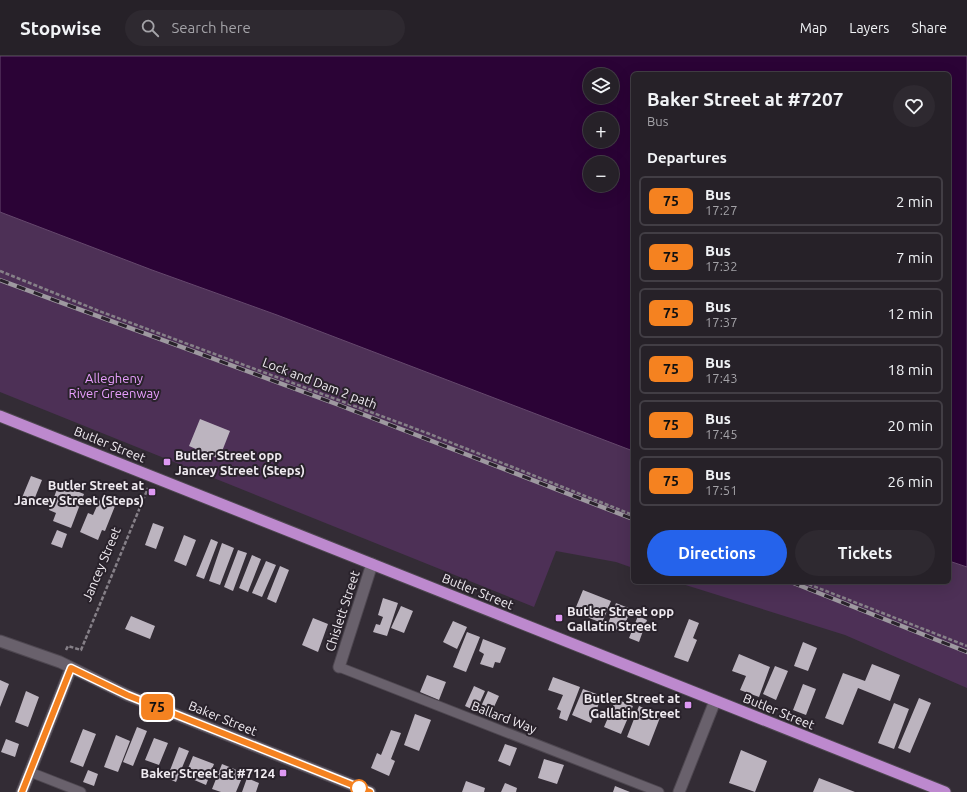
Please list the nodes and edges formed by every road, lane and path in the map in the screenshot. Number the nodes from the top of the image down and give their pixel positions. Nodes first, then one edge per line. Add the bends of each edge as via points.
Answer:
1 (0, 271) edge
2 (0, 416) edge
3 (153, 476) junction
4 (631, 514) edge
5 (372, 564) junction
6 (809, 584) edge
7 (0, 641) edge
8 (68, 646) dead end
9 (967, 646) edge
10 (339, 667) joint
11 (71, 668) junction
12 (715, 701) junction
13 (30, 772) junction
14 (22, 792) edge
15 (81, 792) edge
16 (370, 792) edge
17 (659, 792) edge
18 (680, 792) edge
19 (945, 792) edge

1 - 4 path, Lock and Dam 2 path via 427,433
2 - 3 highway, Butler Street
3 - 5 highway, Butler Street
3 - 8 path, Jancey Street via 80,650
5 - 10 street, Chislett Street
5 - 12 highway, Butler Street
6 - 9 path
7 - 11 street, Baker Street
10 - 17 lane, Ballard Way
11 - 13 street
11 - 16 street, Baker Street via 127,695
12 - 18 street
12 - 19 highway, Butler Street
13 - 14 street
13 - 15 lane

